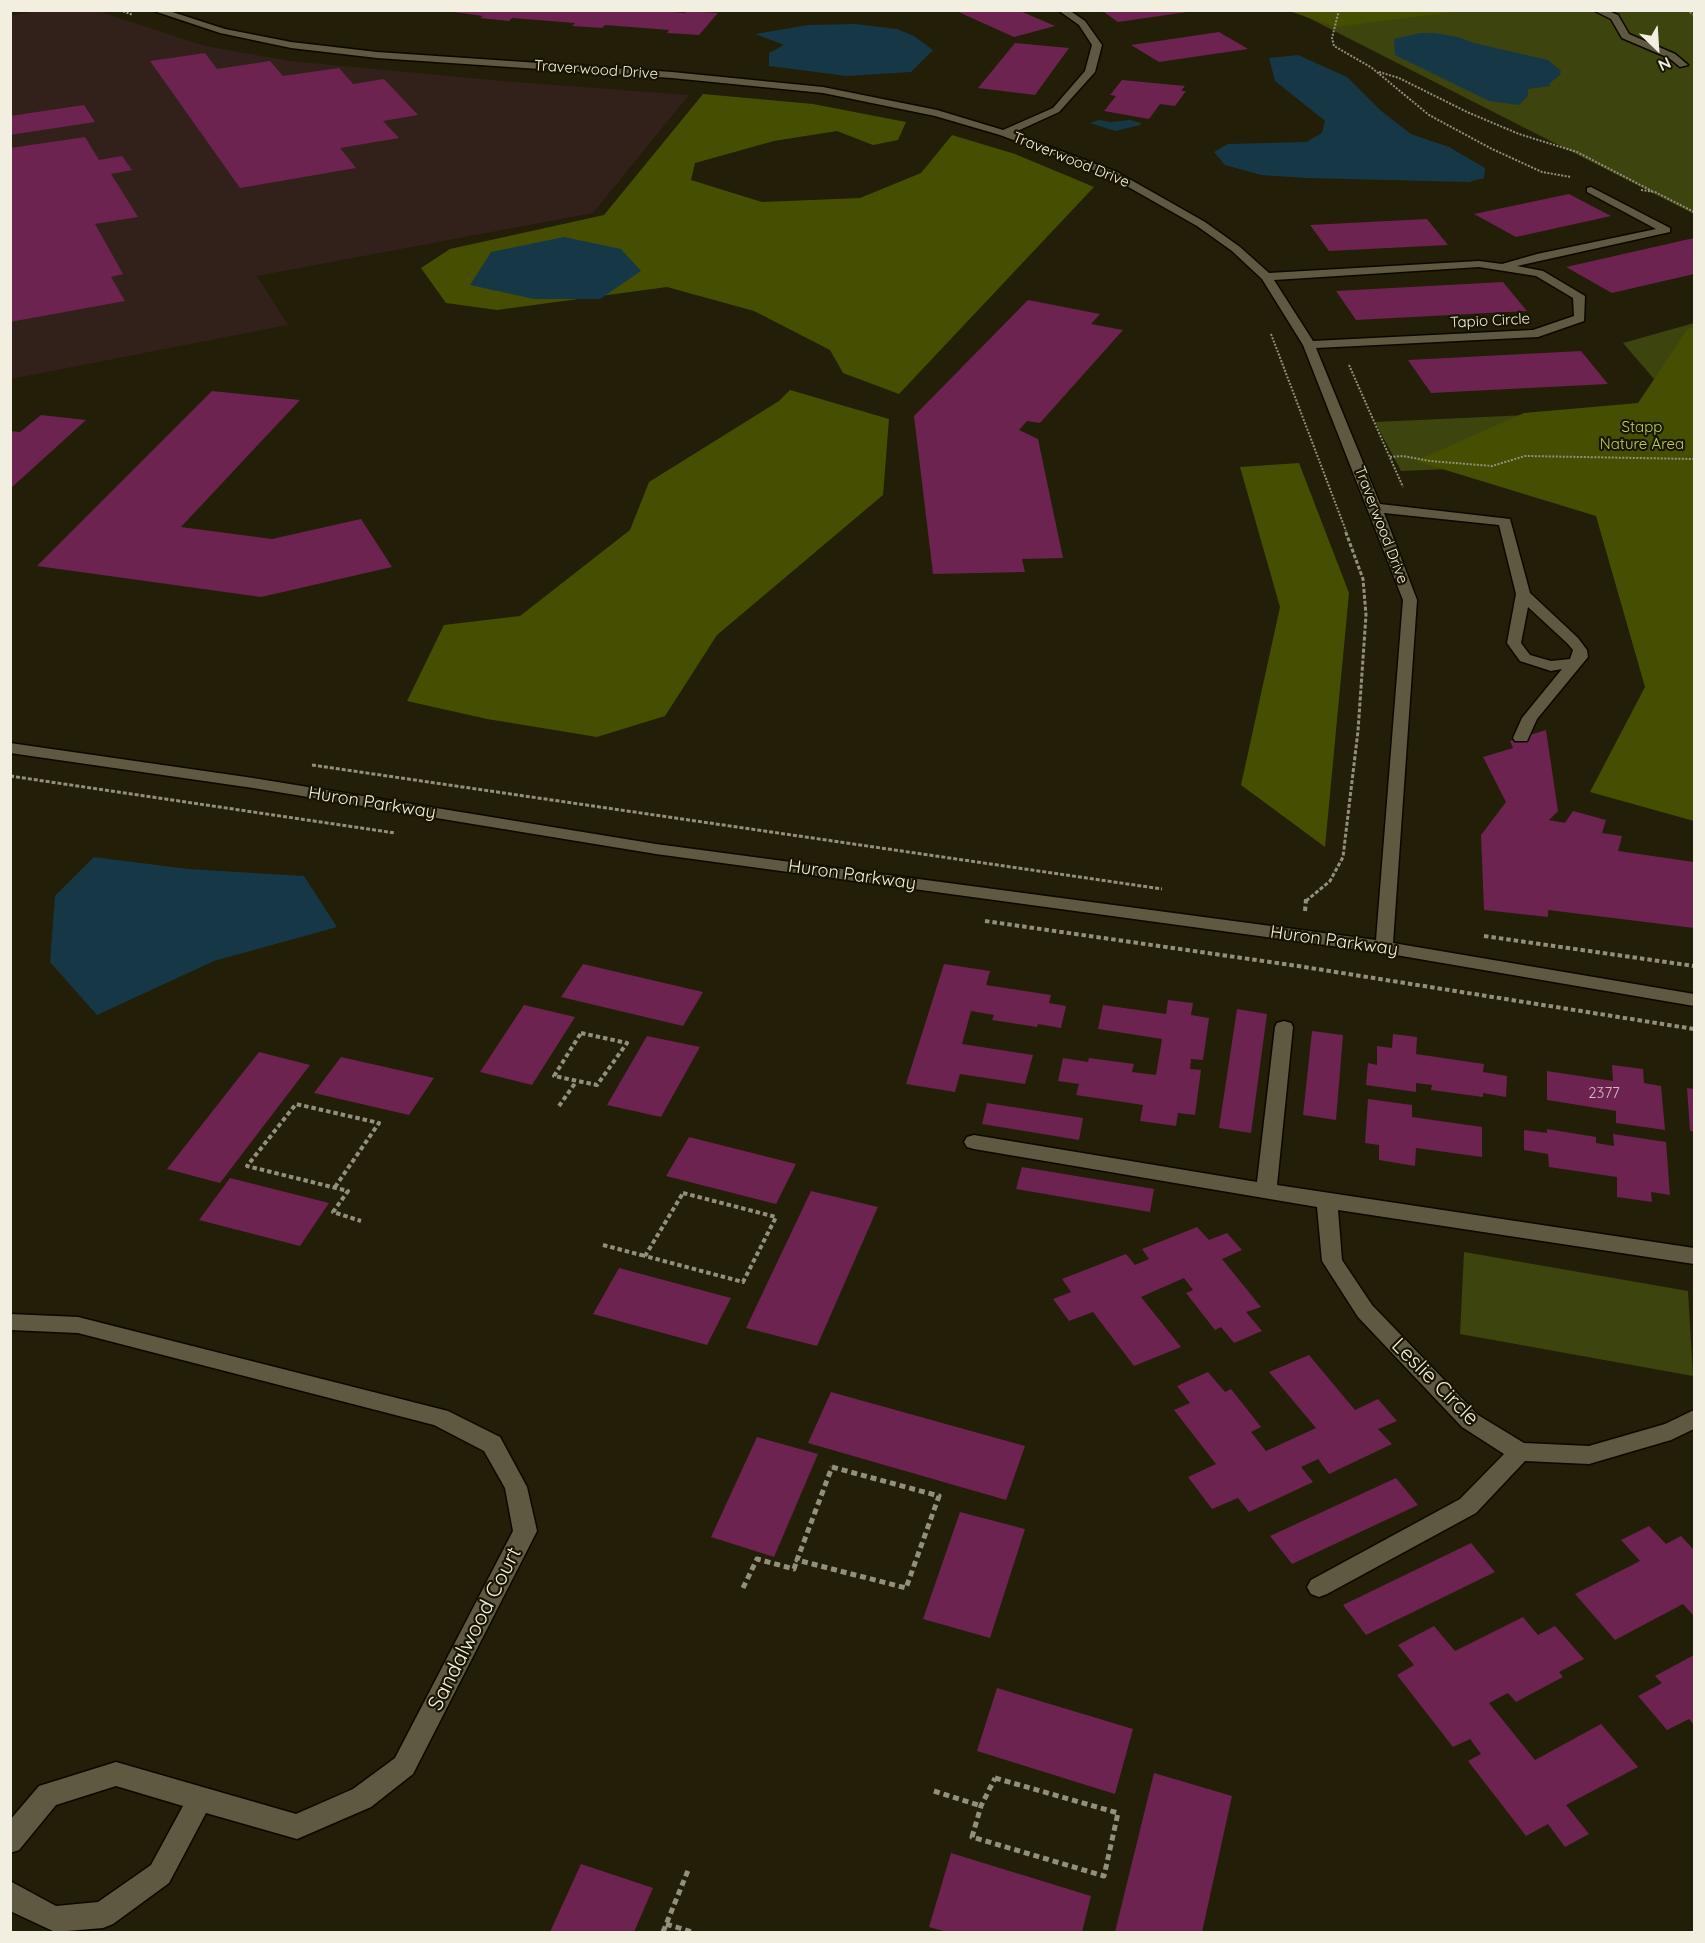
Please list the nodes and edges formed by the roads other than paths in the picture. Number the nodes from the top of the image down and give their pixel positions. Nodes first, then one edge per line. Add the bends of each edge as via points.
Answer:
1 (155, 10) edge
2 (1062, 10) edge
3 (1597, 10) edge
4 (1683, 65) dead end
5 (1004, 133) junction
6 (1591, 190) dead end
7 (1501, 267) junction
8 (1266, 278) junction
9 (1309, 345) junction
10 (1375, 508) junction
11 (1523, 594) junction
12 (1575, 663) junction
13 (1521, 738) dead end
14 (10, 748) edge
15 (1384, 947) junction
16 (1695, 1000) edge
17 (1284, 1027) dead end
18 (974, 1142) dead end
19 (1266, 1191) junction
20 (1328, 1201) junction
21 (1695, 1256) edge
22 (10, 1322) edge
23 (1694, 1421) edge
24 (1520, 1452) junction
25 (1318, 1587) dead end
26 (200, 1798) junction
27 (10, 1841) edge
28 (10, 1894) edge

1 - 5 street, Traverwood Drive via 291,45 377,56 672,75 823,90 937,113
2 - 5 street via 1082,23 1097,45 1090,72 1056,110
3 - 4 street via 1615,17 1625,36 1672,56
5 - 8 street, Traverwood Drive via 1113,174 1201,224 1236,249
6 - 7 street via 1666,230
7 - 8 street, Tapio Circle via 1479,264
7 - 9 street, Tapio Circle via 1539,273 1579,296 1580,318 1534,334
8 - 9 street, Traverwood Drive
9 - 10 street, Traverwood Drive
10 - 11 street via 1505,522
10 - 15 street, Traverwood Drive via 1410,600
11 - 12 street via 1580,650
11 - 12 street via 1514,643 1517,650 1551,666
12 - 13 street via 1530,718
14 - 15 street, Huron Parkway via 656,849
15 - 16 street, Huron Parkway
17 - 19 street
18 - 19 street
19 - 20 street
20 - 21 street
20 - 24 street, Leslie Circle via 1332,1261 1365,1311 1470,1421
22 - 26 street, Sandalwood Court via 78,1325 440,1417 492,1444 516,1487 525,1532 404,1766 362,1798 297,1827
23 - 24 street, Leslie Circle via 1588,1455
24 - 25 street via 1468,1506
26 - 27 street, Sandalwood Court via 116,1774 48,1795
26 - 28 street via 159,1874 103,1915 56,1919

